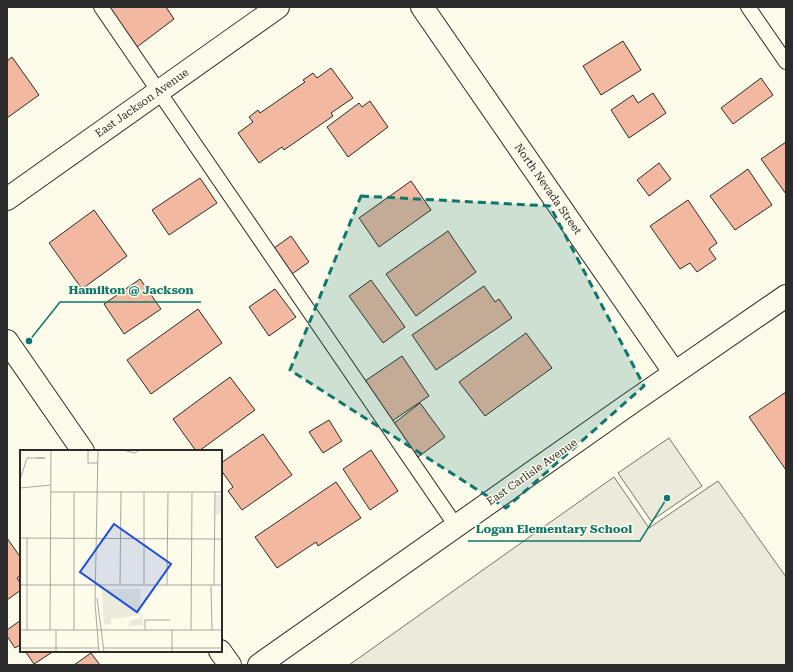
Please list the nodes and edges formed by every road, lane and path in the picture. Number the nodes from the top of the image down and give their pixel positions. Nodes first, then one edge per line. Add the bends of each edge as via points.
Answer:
1 (101, 7) edge
2 (278, 7) edge
3 (422, 7) edge
4 (748, 7) edge
5 (786, 62) edge
6 (159, 91) junction
7 (7, 198) edge
8 (786, 296) edge
9 (7, 341) edge
10 (674, 372) junction
11 (81, 450) edge
12 (456, 526) junction
13 (221, 652) edge
14 (230, 665) edge
15 (259, 665) edge

1 - 6 lane
2 - 6 street, East Jackson Avenue
3 - 10 street, North Nevada Street
4 - 5 lane
6 - 7 street, East Jackson Avenue
6 - 12 lane
8 - 10 street, East Carlisle Avenue
9 - 11 street
10 - 12 street, East Carlisle Avenue
12 - 15 street, East Carlisle Avenue
13 - 14 street

